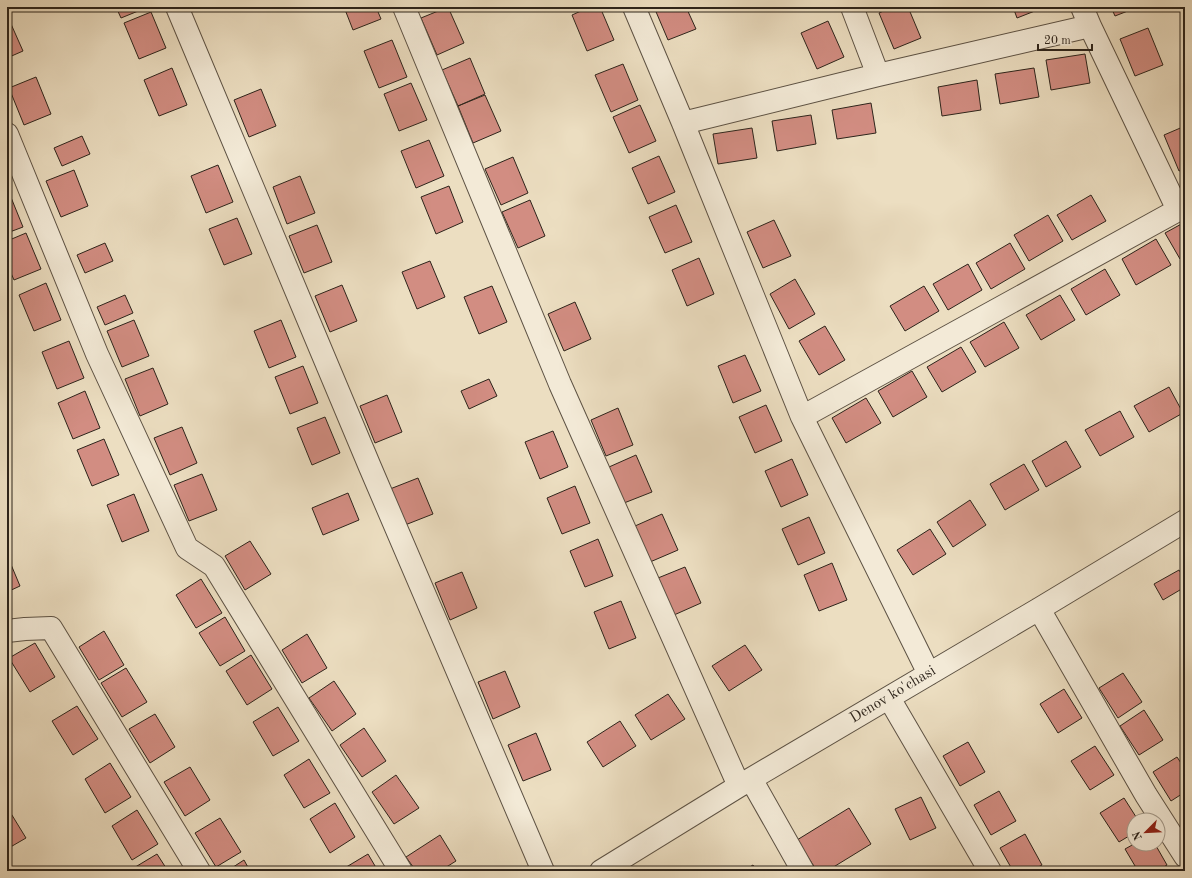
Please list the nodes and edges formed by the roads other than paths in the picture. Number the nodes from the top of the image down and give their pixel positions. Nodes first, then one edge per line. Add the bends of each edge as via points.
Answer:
1 (177, 7) edge
2 (404, 7) edge
3 (634, 7) edge
4 (852, 7) edge
5 (1086, 16) edge
6 (878, 75) junction
7 (683, 123) junction
8 (7, 134) edge
9 (802, 417) junction
10 (1185, 521) edge
11 (1039, 609) junction
12 (7, 631) edge
13 (929, 674) junction
14 (889, 698) junction
15 (745, 783) junction
16 (1185, 856) edge
17 (199, 871) edge
18 (401, 871) edge
19 (543, 871) edge
20 (602, 871) edge
21 (803, 871) edge
22 (990, 871) edge

1 - 19 street
2 - 15 street via 560,384
3 - 7 street
4 - 6 street
5 - 6 street
5 - 9 street via 1178,210
6 - 7 street
7 - 9 street
8 - 18 street via 97,354 186,548 214,566
9 - 13 street
10 - 11 street, Denov ko'chasi
11 - 13 street, Denov ko'chasi
11 - 16 street via 1146,794
12 - 17 street via 51,628
13 - 14 street, Denov ko'chasi
14 - 15 street, Denov ko'chasi
14 - 22 street
15 - 20 street, Denov ko'chasi
15 - 21 street

